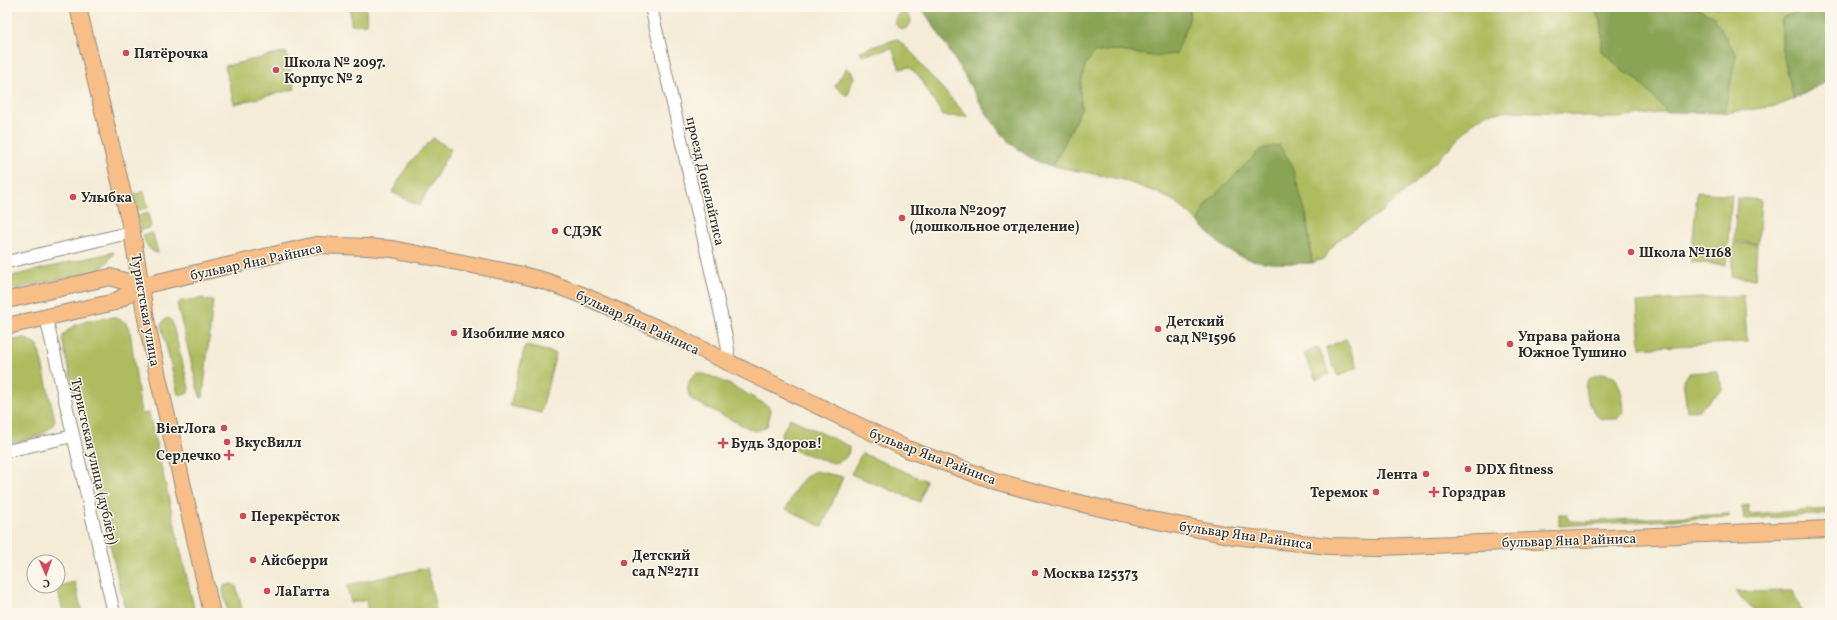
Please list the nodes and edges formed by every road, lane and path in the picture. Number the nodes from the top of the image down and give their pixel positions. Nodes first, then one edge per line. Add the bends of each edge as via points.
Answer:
1 (78, 7) edge
2 (651, 7) edge
3 (132, 232) junction
4 (7, 262) edge
5 (141, 286) junction
6 (7, 300) edge
7 (46, 317) junction
8 (7, 326) edge
9 (727, 362) junction
10 (73, 436) junction
11 (7, 451) edge
12 (1830, 528) edge
13 (114, 613) edge
14 (212, 613) edge

1 - 3 main road, Туристская улица
2 - 9 street, проезд Донелайтиса via 726,337
3 - 4 street
3 - 5 main road, Туристская улица
5 - 6 main road, бульвар Яна Райниса via 110,277
5 - 7 main road, бульвар Яна Райниса via 115,302
5 - 9 main road, бульвар Яна Райниса via 316,245 392,250 545,281 632,317
5 - 14 main road, Туристская улица via 158,377
7 - 8 main road, бульвар Яна Райниса
7 - 10 street, Туристская улица (дублёр)
9 - 12 main road, бульвар Яна Райниса via 867,431 968,472 1058,498 1234,536 1329,546 1380,548
10 - 11 street
10 - 13 street, Туристская улица (дублёр)

